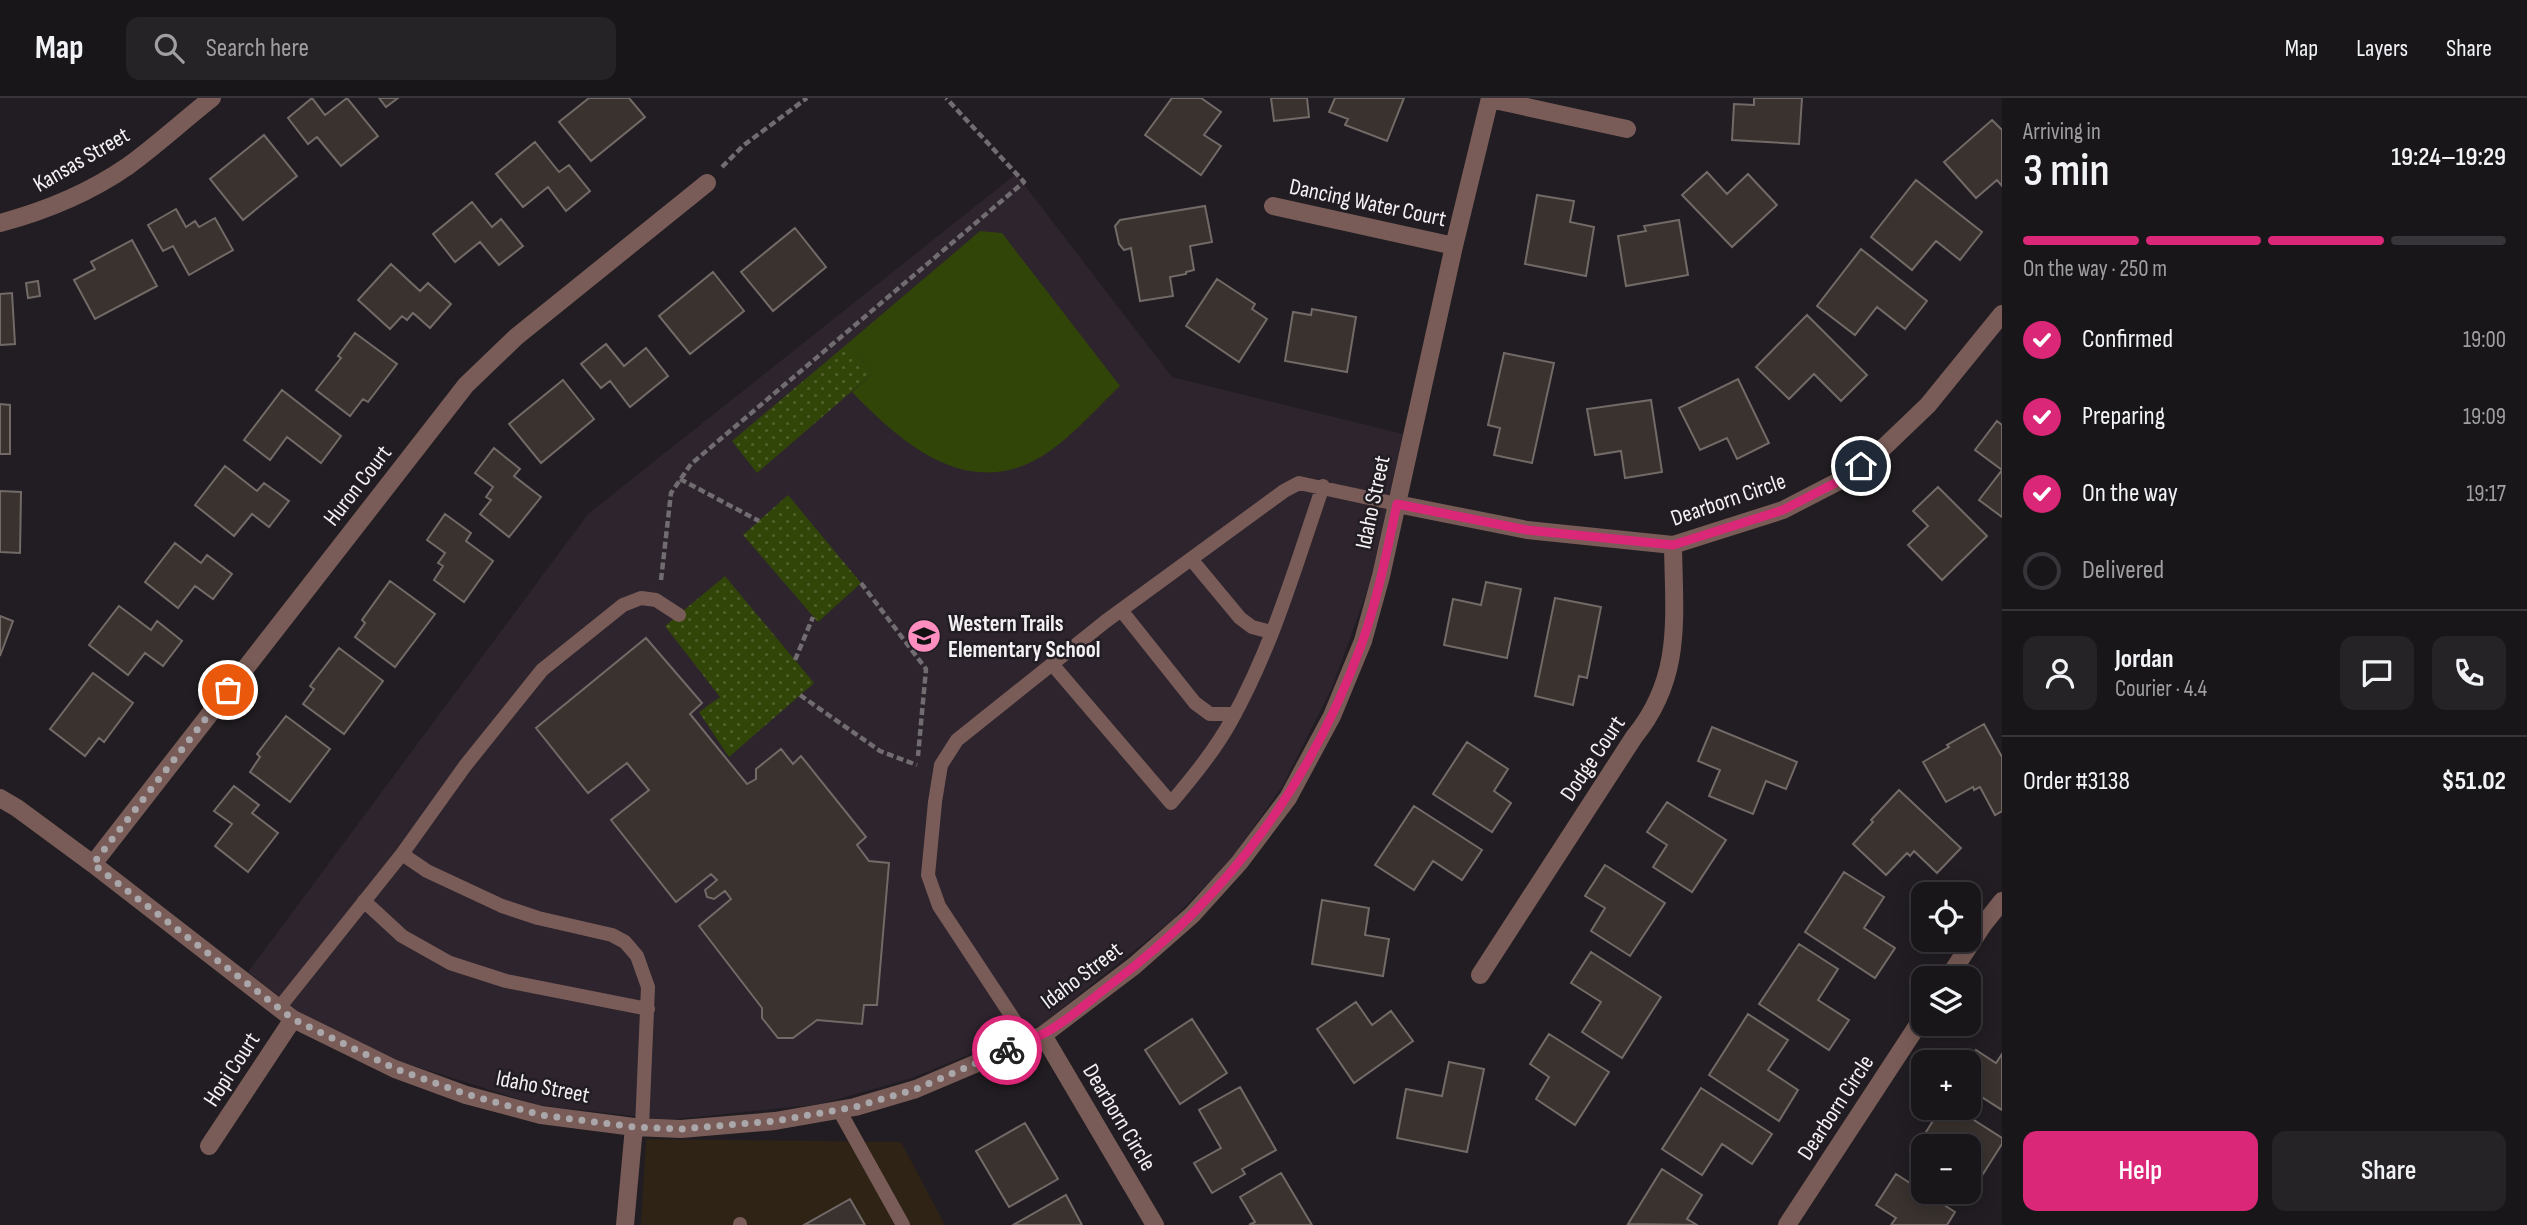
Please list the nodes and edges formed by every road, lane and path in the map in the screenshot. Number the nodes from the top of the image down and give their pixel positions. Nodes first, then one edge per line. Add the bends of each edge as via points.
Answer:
1 (212, 98) edge
2 (807, 98) edge
3 (946, 98) edge
4 (1490, 98) edge
5 (1627, 129) dead end
6 (707, 183) joint
7 (1273, 206) dead end
8 (0, 223) edge
9 (1454, 246) junction
10 (2002, 314) edge
11 (680, 480) junction
12 (1323, 486) junction
13 (1397, 504) junction
14 (759, 521) dead end
15 (1673, 545) junction
16 (1191, 559) junction
17 (861, 583) dead end
18 (659, 602) junction
19 (1121, 610) junction
20 (679, 615) dead end
21 (813, 617) dead end
22 (1271, 632) junction
23 (795, 660) dead end
24 (1052, 664) junction
25 (800, 695) dead end
26 (1235, 714) junction
27 (0, 798) edge
28 (402, 854) junction
29 (93, 864) junction
30 (364, 901) junction
31 (2002, 901) edge
32 (1956, 966) edge
33 (1480, 975) dead end
34 (648, 1009) junction
35 (286, 1013) junction
36 (1911, 1035) edge
37 (1035, 1038) junction
38 (839, 1110) junction
39 (638, 1127) junction
40 (209, 1146) dead end
41 (625, 1225) edge
42 (904, 1225) edge
43 (1155, 1225) edge
44 (1787, 1225) edge

1 - 8 street, Kansas Street via 126,166 72,198
2 - 6 path via 744,145
3 - 11 path via 1024,182 691,464
4 - 5 street
4 - 9 street, Idaho Street
6 - 29 street, Huron Court via 473,376
7 - 9 street, Dancing Water Court
9 - 13 street, Idaho Street
10 - 15 street, Dearborn Circle via 1928,405 1881,451 1841,480 1783,510
11 - 14 path
11 - 18 path via 671,493
12 - 13 lane
12 - 16 lane via 1299,482
12 - 22 lane
13 - 15 street, Dearborn Circle via 1539,532
13 - 37 street, Idaho Street via 1363,641 1332,716 1288,798 1192,915 1134,967
15 - 33 street, Dodge Court via 1674,646 1665,686 1650,718
16 - 19 lane
16 - 22 lane via 1240,618
17 - 25 path via 926,669 917,766 880,751
18 - 20 lane
18 - 28 lane via 641,598 623,605 542,670
19 - 24 lane
19 - 26 lane via 1195,704 1210,713
21 - 23 path
22 - 26 lane
24 - 26 lane via 1171,803
24 - 37 lane via 957,740 941,765 928,875 939,906
27 - 29 street, Idaho Street
28 - 30 lane
28 - 34 lane via 502,906 625,942 644,971
29 - 35 street, Idaho Street
30 - 34 lane via 402,936 450,963 506,981
30 - 35 lane
31 - 32 street
34 - 39 lane
35 - 39 street, Idaho Street via 396,1069 466,1094 541,1115
35 - 40 street, Hopi Court
36 - 44 street, Dearborn Circle
37 - 38 street, Idaho Street via 916,1089
37 - 43 street, Dearborn Circle
38 - 39 street, Idaho Street via 740,1125
38 - 42 lane
39 - 41 street

